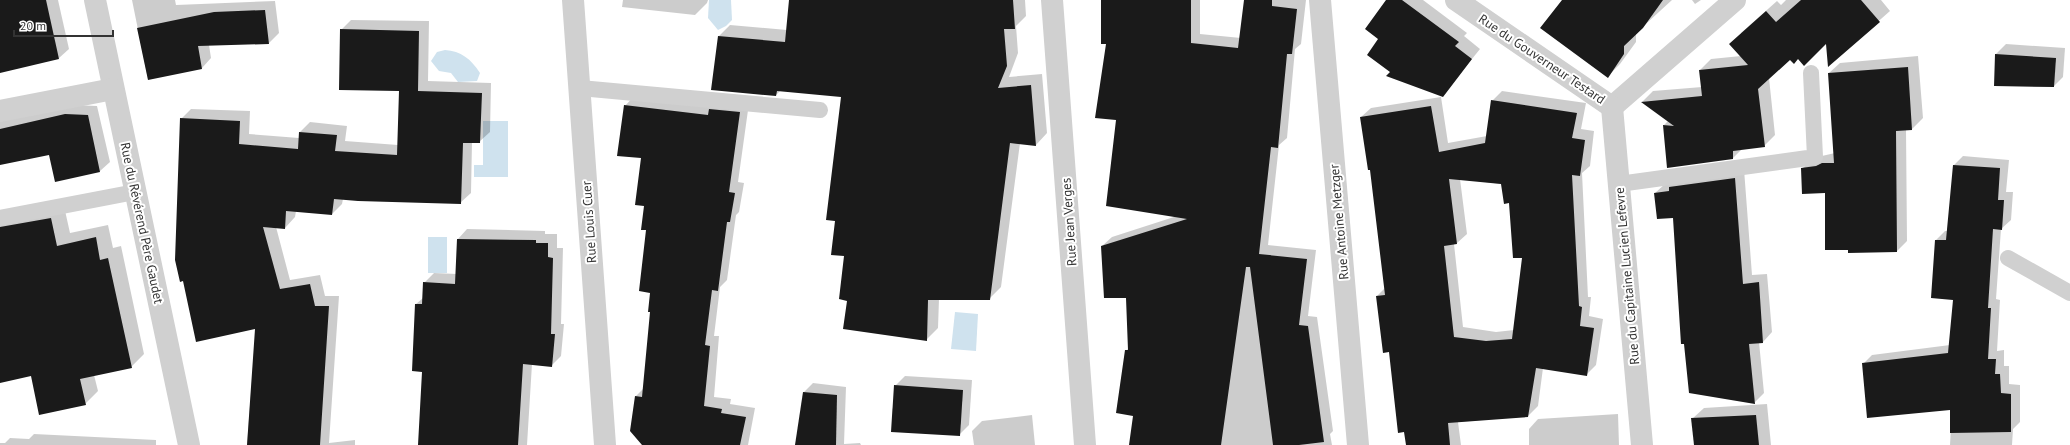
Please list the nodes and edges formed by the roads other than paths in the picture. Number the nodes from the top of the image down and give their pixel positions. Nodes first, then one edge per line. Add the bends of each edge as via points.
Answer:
1 (95, 0) edge
2 (573, 0) edge
3 (1052, 0) edge
4 (1320, 0) edge
5 (1456, 0) edge
6 (1735, 0) edge
7 (1811, 73) dead end
8 (580, 88) junction
9 (114, 89) junction
10 (1612, 107) junction
11 (820, 110) dead end
12 (0, 111) edge
13 (1619, 184) junction
14 (135, 192) junction
15 (0, 218) edge
16 (2008, 258) dead end
17 (2070, 293) edge
18 (189, 445) edge
19 (605, 445) edge
20 (1085, 445) edge
21 (1358, 445) edge
22 (1642, 445) edge

1 - 9 street, Rue du Révérend Père Gaudet
2 - 8 street, Rue Louis Cuer
3 - 20 street, Rue Jean Verges
4 - 21 street, Rue Antoine Metzger
5 - 10 street, Rue du Gouverneur Testard
6 - 10 street, Rue du Gouverneur Testard
7 - 13 lane via 1815,156
8 - 11 lane
8 - 19 street, Rue Louis Cuer
9 - 12 street
9 - 14 street, Rue du Révérend Père Gaudet
10 - 13 street, Rue du Capitaine Lucien Lefevre
13 - 22 street, Rue du Capitaine Lucien Lefevre
14 - 15 lane
14 - 18 street, Rue du Révérend Père Gaudet
16 - 17 lane

